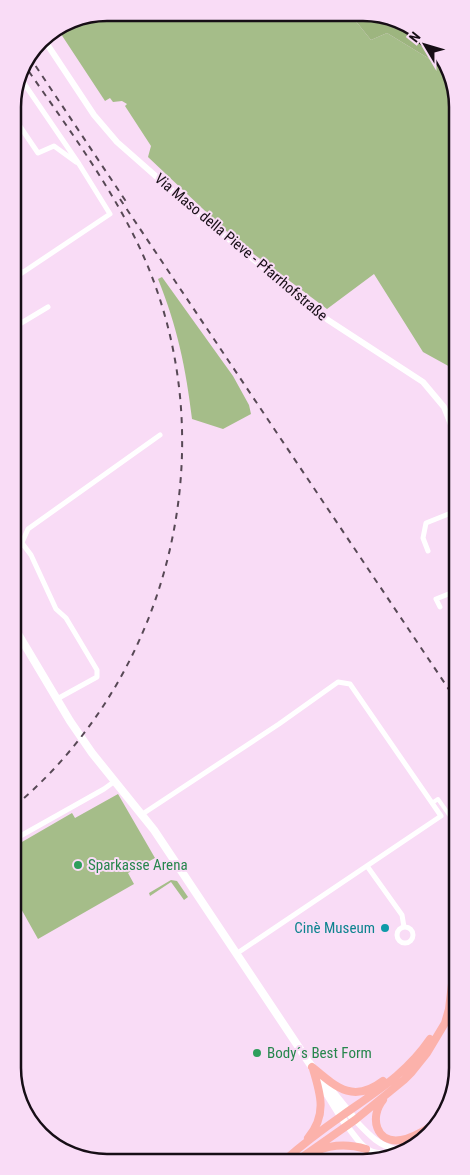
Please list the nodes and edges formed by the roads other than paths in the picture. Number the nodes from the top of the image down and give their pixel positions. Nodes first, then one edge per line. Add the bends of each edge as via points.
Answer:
1 (48, 45) edge
2 (24, 84) edge
3 (21, 128) edge
4 (79, 164) junction
5 (22, 273) edge
6 (48, 308) dead end
7 (21, 323) edge
8 (449, 420) edge
9 (160, 435) dead end
10 (449, 514) edge
11 (22, 543) joint
12 (428, 551) dead end
13 (449, 594) edge
14 (440, 608) dead end
15 (21, 639) edge
16 (57, 699) junction
17 (115, 781) junction
18 (432, 803) junction
19 (449, 814) edge
20 (141, 815) junction
21 (21, 836) edge
22 (367, 866) junction
23 (404, 928) dead end
24 (236, 954) junction
25 (449, 994) edge
26 (448, 1001) junction
27 (432, 1036) junction
28 (312, 1067) junction
29 (404, 1080) junction
30 (344, 1114) junction
31 (355, 1120) junction
32 (347, 1126) junction
33 (420, 1132) edge
34 (302, 1146) junction
35 (366, 1149) junction
36 (391, 1149) edge
37 (374, 1153) edge
38 (292, 1154) edge
39 (306, 1154) edge
40 (310, 1154) edge

1 - 8 street, Via Maso della Pieve - Pfarrhofstraße via 117,142 209,223 328,320 423,382 444,407
2 - 4 street
3 - 4 street via 38,153 54,146
4 - 5 street via 110,214
6 - 7 street
9 - 11 street via 28,529
10 - 12 street via 426,523 423,538
11 - 16 street via 56,609 66,618 98,670 97,677
13 - 14 street via 436,599
15 - 16 main road
16 - 17 main road
17 - 20 main road
17 - 21 street
18 - 19 street via 438,798
18 - 20 street via 350,684 338,682
18 - 22 street via 441,816
20 - 24 main road
22 - 23 street via 402,915
22 - 24 street
24 - 28 main road
25 - 26 main road
26 - 27 main road
26 - 29 main road via 444,1023 427,1053
27 - 28 main road via 393,1074 366,1091 342,1090
27 - 30 main road via 404,1070
28 - 30 main road
28 - 34 main road via 322,1099 320,1117
29 - 31 main road
29 - 33 main road via 379,1105 375,1119 380,1133 388,1139 400,1141
30 - 31 main road
30 - 32 main road
30 - 34 main road
31 - 32 main road
31 - 36 street via 382,1145
32 - 35 street
32 - 39 main road
34 - 38 main road
35 - 37 street
35 - 40 main road via 336,1145

